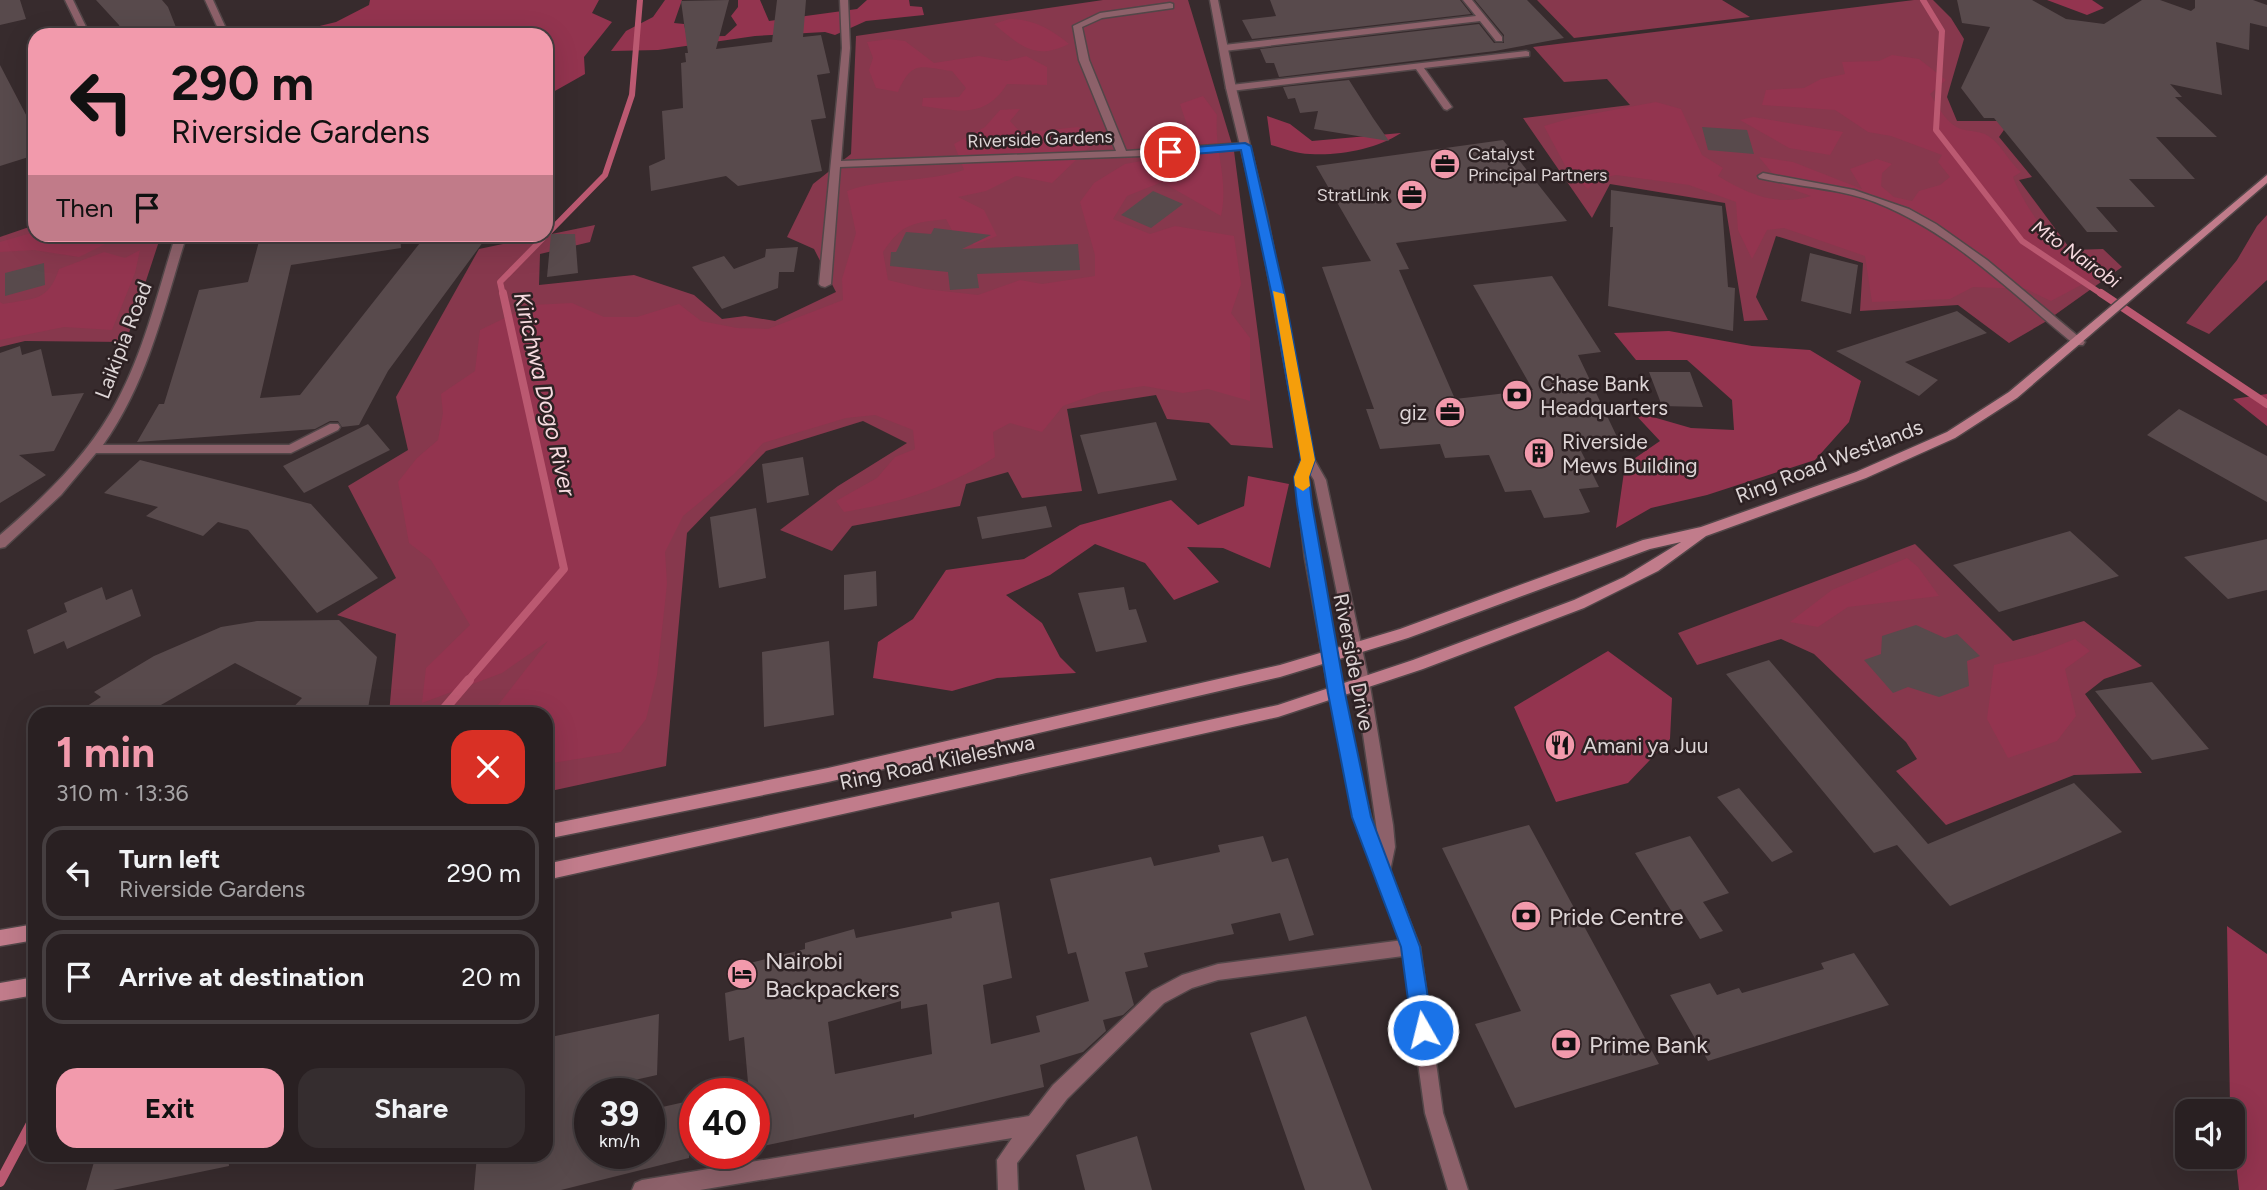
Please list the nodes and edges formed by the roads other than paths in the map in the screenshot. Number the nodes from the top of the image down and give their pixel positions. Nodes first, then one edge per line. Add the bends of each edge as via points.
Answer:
1 (69, 0) edge
2 (209, 0) edge
3 (844, 0) edge
4 (1214, 0) edge
5 (1467, 0) edge
6 (1170, 6) dead end
7 (1482, 18) junction
8 (83, 28) edge
9 (222, 28) edge
10 (1499, 39) dead end
11 (1224, 48) junction
12 (1526, 54) dead end
13 (1418, 66) junction
14 (1231, 88) junction
15 (1447, 107) dead end
16 (1245, 146) junction
17 (1122, 154) junction
18 (835, 164) junction
19 (1763, 176) dead end
20 (2267, 178) edge
21 (179, 242) edge
22 (825, 284) dead end
23 (2079, 342) junction
24 (334, 427) dead end
25 (92, 449) junction
26 (1308, 460) junction
27 (1703, 532) junction
28 (0, 543) edge
29 (1356, 649) junction
30 (1329, 657) junction
31 (1363, 686) junction
32 (1336, 693) junction
33 (553, 831) edge
34 (1383, 869) junction
35 (553, 870) edge
36 (28, 933) edge
37 (0, 938) edge
38 (1411, 947) junction
39 (28, 987) edge
40 (0, 992) edge
41 (1032, 1125) junction
42 (642, 1190) edge
43 (1008, 1190) edge
44 (1458, 1190) edge

1 - 8 street
2 - 9 street
3 - 18 street via 846,48
4 - 11 street, Riverside Drive
5 - 7 street
6 - 17 street via 1100,16 1077,26 1084,60
7 - 10 street
7 - 11 street
11 - 14 street, Riverside Drive
12 - 13 street
13 - 14 street
13 - 15 street
14 - 16 street, Riverside Drive
16 - 17 street, Riverside Gardens
16 - 26 street, Riverside Drive
17 - 18 street, Riverside Gardens
18 - 22 street
19 - 23 street via 1862,195 1917,217
20 - 23 main road, Ring Road Westlands
21 - 25 street, Laikipia Road via 130,388
23 - 27 main road, Ring Road Westlands via 2006,400 1951,435 1861,475
24 - 25 street via 290,449
25 - 28 street, Laikipia Road via 62,488
26 - 29 street, Riverside Drive via 1320,480
26 - 30 street, Riverside Drive via 1301,477
27 - 29 main road, Ring Road Westlands via 1648,544
27 - 31 main road, Ring Road Westlands via 1666,562 1602,596
29 - 30 main road, Ring Road Kileleshwa
29 - 31 street, Riverside Drive
30 - 32 street, Riverside Drive
30 - 33 main road, Ring Road Kileleshwa via 841,772
31 - 32 main road, Ring Road Westlands
31 - 34 street, Riverside Drive via 1386,836
32 - 34 street, Riverside Drive via 1362,817
32 - 35 main road, Ring Road Kileleshwa via 1278,711
34 - 38 street, Riverside Drive
36 - 37 main road
38 - 41 street via 1218,972 1188,981 1158,997
38 - 44 street, Riverside Drive via 1434,1113
39 - 40 main road
41 - 42 street
41 - 43 street via 1007,1160

